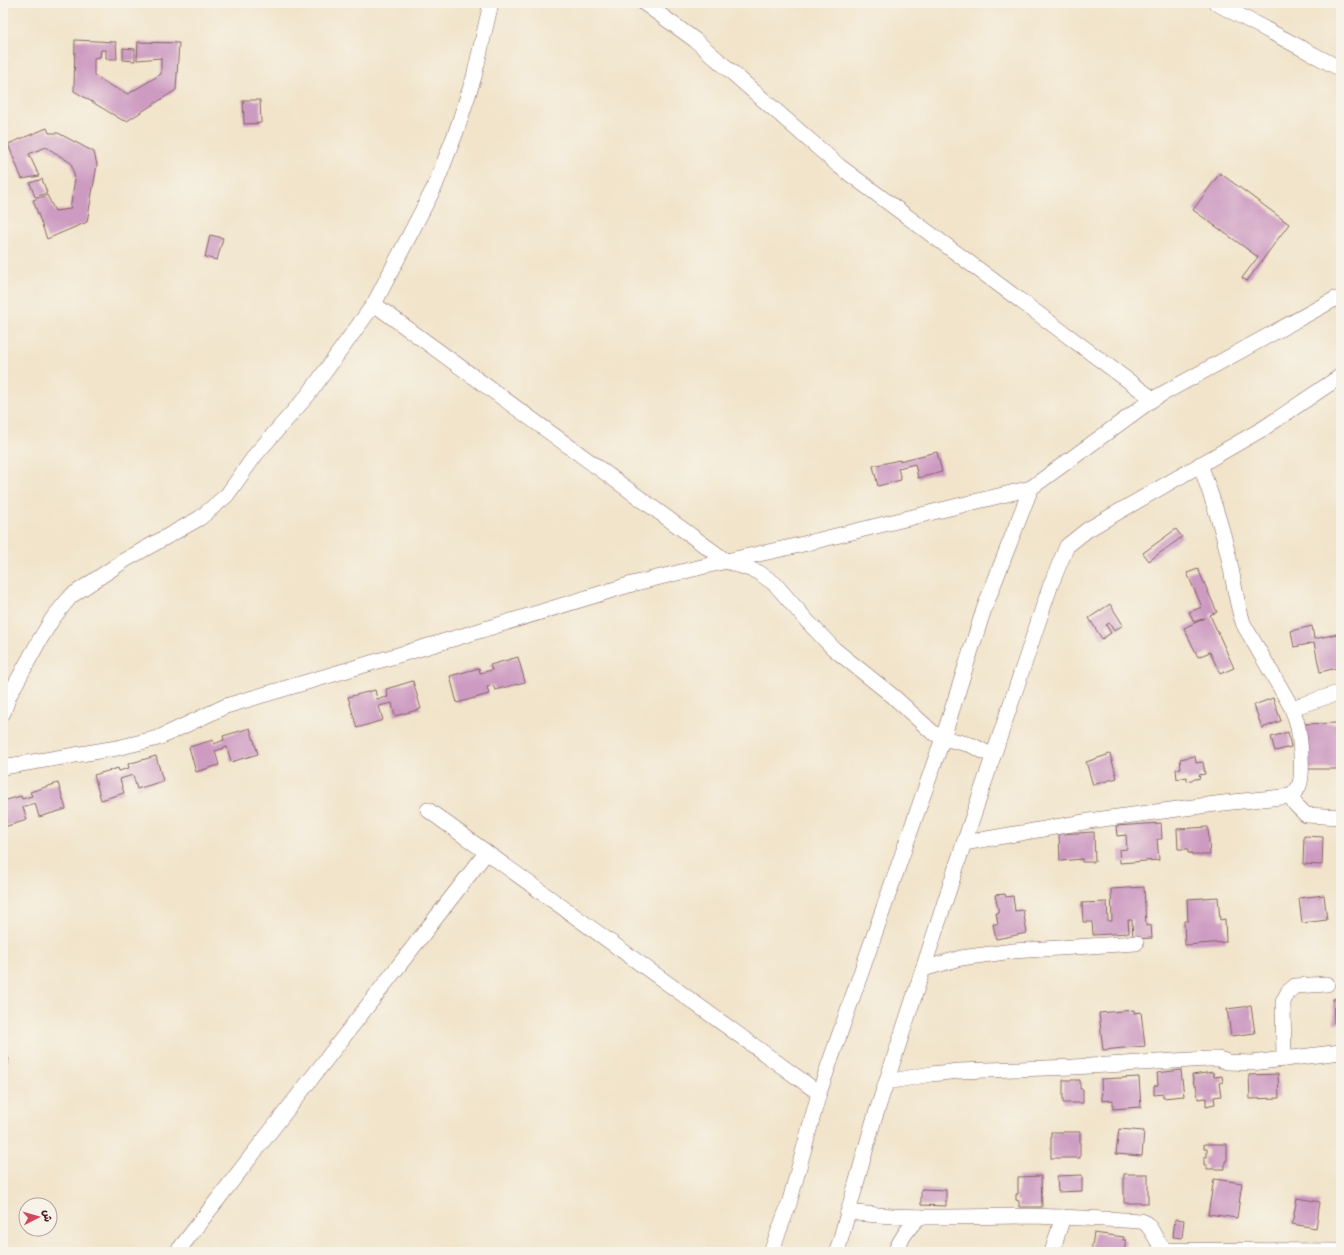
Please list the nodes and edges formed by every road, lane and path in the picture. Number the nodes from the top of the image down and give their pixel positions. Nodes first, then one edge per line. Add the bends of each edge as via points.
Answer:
1 (491, 3) edge
2 (644, 3) edge
3 (1216, 3) edge
4 (1341, 70) edge
5 (1335, 298) dead end
6 (374, 304) junction
7 (1341, 376) edge
8 (1153, 399) junction
9 (1200, 464) junction
10 (1031, 488) junction
11 (726, 561) junction
12 (1341, 692) edge
13 (1292, 708) junction
14 (3, 713) edge
15 (943, 738) junction
16 (993, 756) junction
17 (3, 767) edge
18 (1291, 796) junction
19 (428, 810) dead end
20 (1341, 817) edge
21 (964, 843) junction
22 (486, 853) junction
23 (1136, 942) dead end
24 (923, 970) junction
25 (1327, 984) dead end
26 (1341, 1052) edge
27 (1284, 1059) junction
28 (886, 1082) junction
29 (819, 1093) junction
30 (848, 1212) junction
31 (919, 1217) junction
32 (1063, 1217) junction
33 (1333, 1251) edge
34 (176, 1252) edge
35 (771, 1252) edge
36 (837, 1252) edge
37 (895, 1252) edge
38 (1052, 1252) edge

1 - 6 street via 474,77 456,132 435,186
2 - 8 street via 696,40 839,166
3 - 4 street
5 - 8 street
6 - 11 street
6 - 14 street via 308,395 256,454 228,495 200,518 125,560 71,596 39,641 9,696
7 - 9 street via 1264,428
8 - 10 street
9 - 13 street via 1229,557 1244,625
9 - 16 street via 1087,530 1067,546 1051,584
10 - 11 street
10 - 15 street via 984,609
11 - 15 street via 758,572 775,584 834,649 894,697 932,732
11 - 17 street via 632,584 257,696 226,706 158,738 117,748
12 - 13 street
13 - 18 street via 1300,743 1301,774 1300,784
15 - 16 street
15 - 29 street
16 - 21 street
18 - 20 street via 1306,815
18 - 21 street via 1095,820
19 - 22 street
21 - 24 street
22 - 29 street
22 - 34 street
23 - 24 street via 1013,951 961,958
24 - 28 street
25 - 27 street via 1295,986 1288,992 1284,1002
26 - 27 street
27 - 28 street via 1252,1063 1208,1059 959,1071
28 - 30 street
29 - 35 street via 789,1204
30 - 31 street via 876,1216
30 - 36 street
31 - 32 street
31 - 37 street via 908,1228
32 - 33 street via 1146,1222 1157,1243 1166,1250
32 - 38 street

